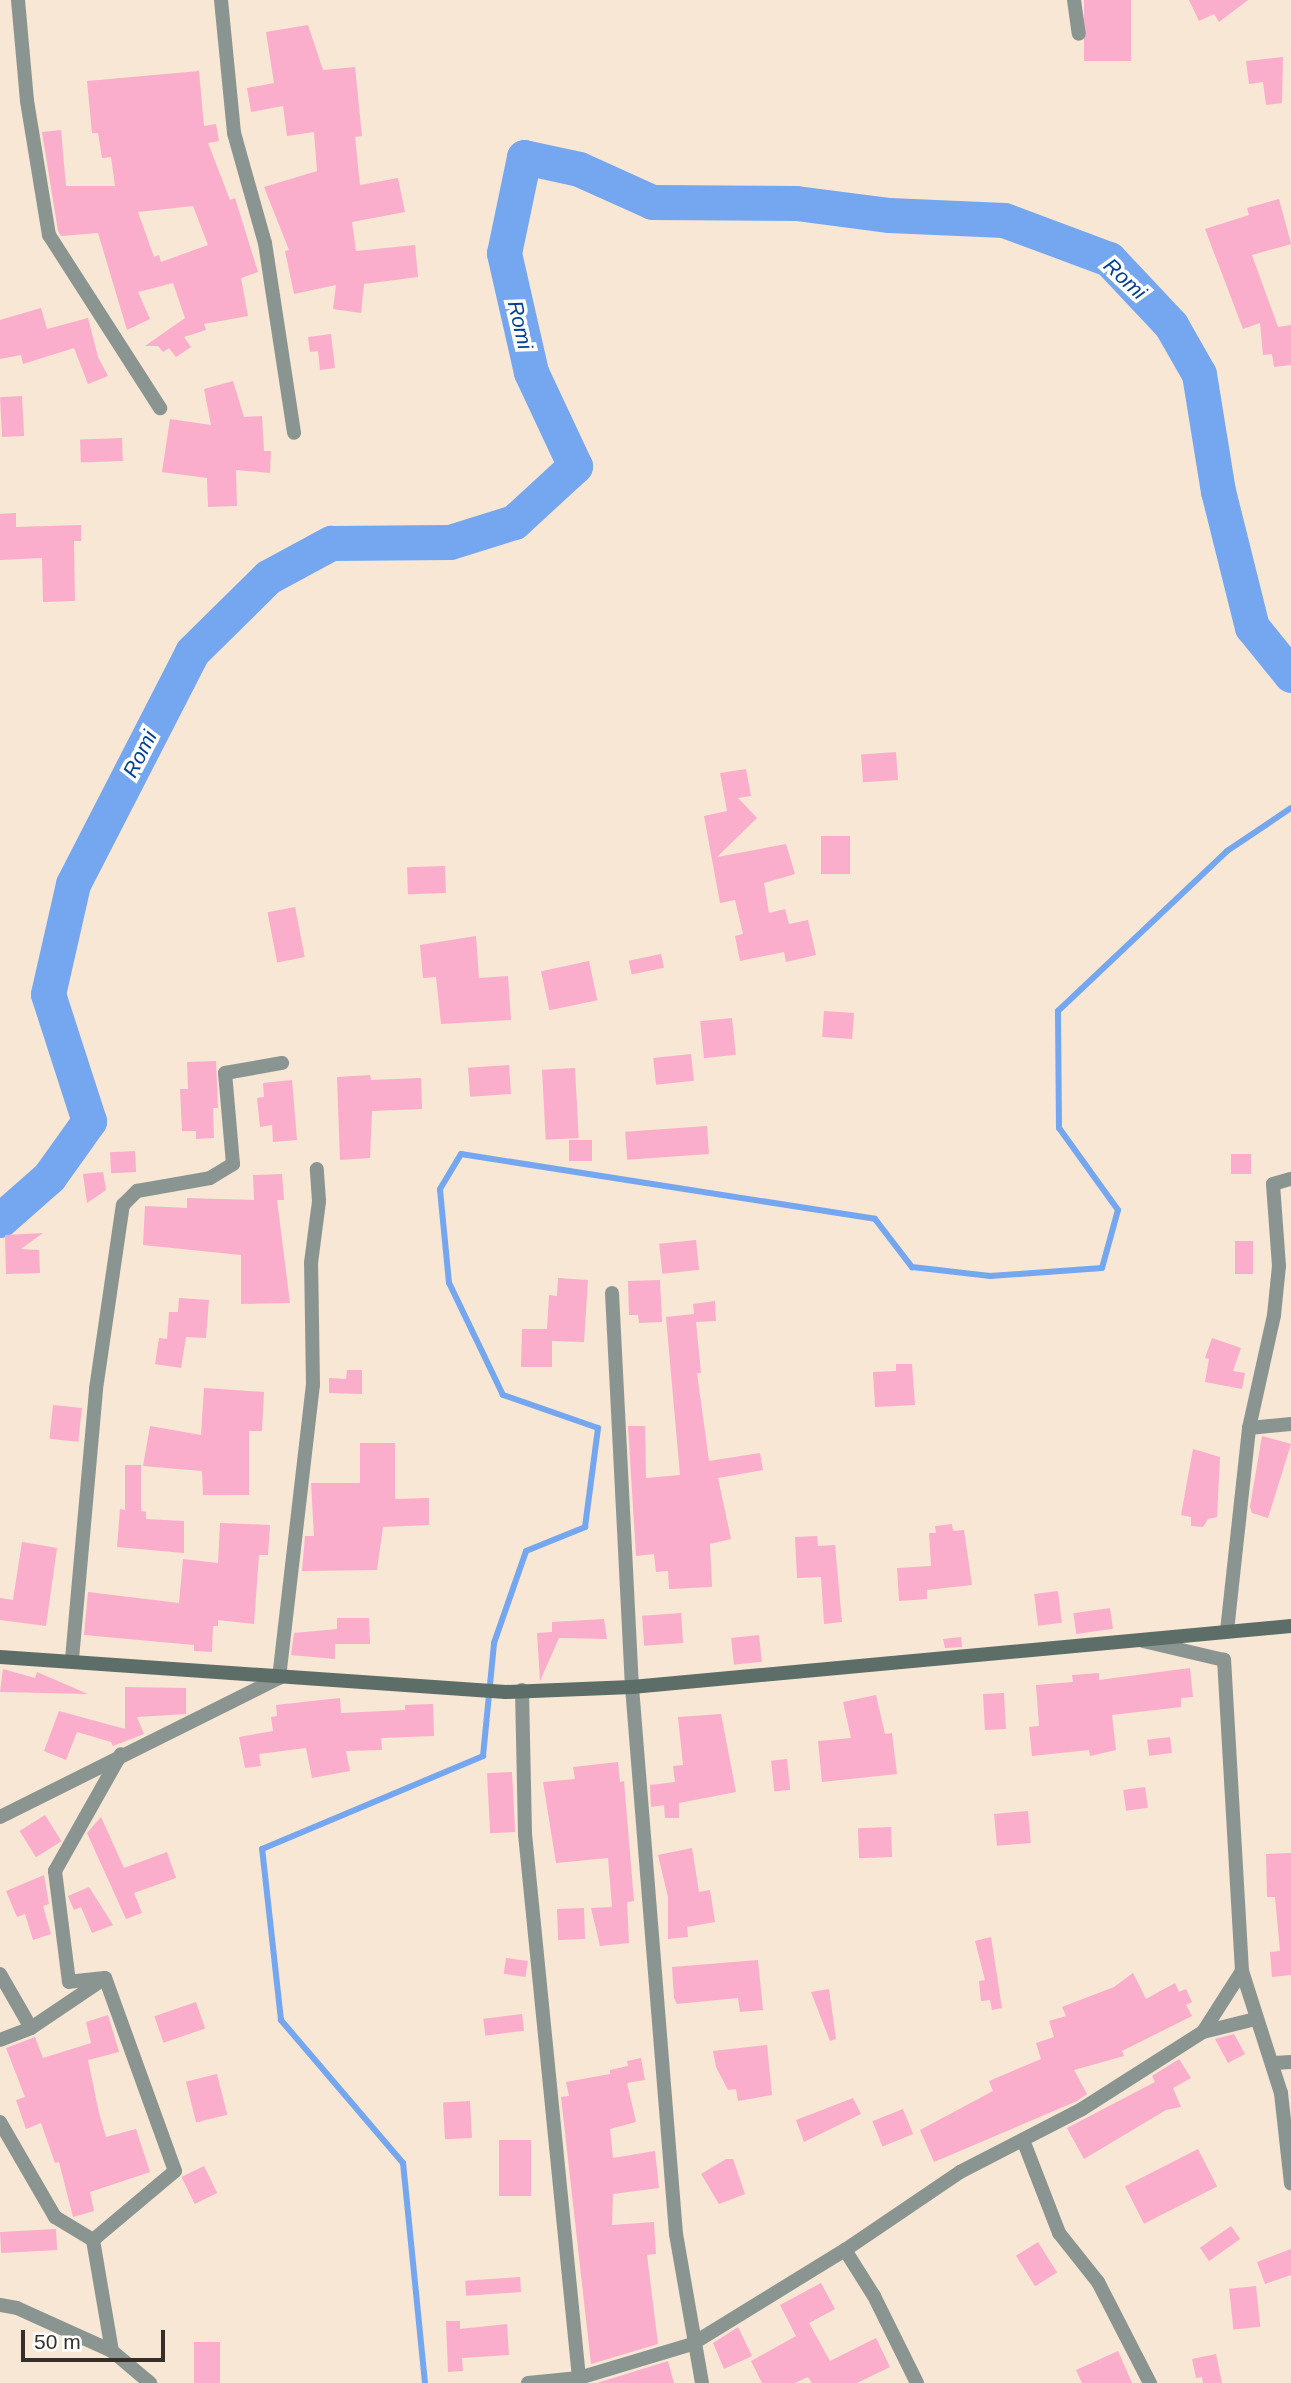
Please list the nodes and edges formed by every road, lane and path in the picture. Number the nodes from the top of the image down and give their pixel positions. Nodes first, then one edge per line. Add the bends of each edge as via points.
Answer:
1 (18, 0) edge
2 (221, 0) edge
3 (1074, 0) edge
4 (1079, 34) dead end
5 (159, 408) dead end
6 (294, 433) dead end
7 (282, 1063) dead end
8 (317, 1169) dead end
9 (1291, 1179) edge
10 (612, 1293) dead end
11 (1291, 1424) edge
12 (1249, 1428) junction
13 (1291, 1626) edge
14 (1227, 1630) junction
15 (1135, 1639) junction
16 (0, 1657) edge
17 (72, 1659) junction
18 (279, 1678) junction
19 (632, 1686) junction
20 (522, 1690) junction
21 (122, 1753) junction
22 (0, 1817) edge
23 (1242, 1971) junction
24 (0, 1973) edge
25 (105, 1978) junction
26 (1255, 2019) junction
27 (31, 2028) junction
28 (1203, 2032) junction
29 (0, 2040) edge
30 (1291, 2062) edge
31 (1273, 2063) junction
32 (0, 2122) edge
33 (1023, 2140) junction
34 (1291, 2183) edge
35 (93, 2240) junction
36 (845, 2250) junction
37 (0, 2305) edge
38 (692, 2344) junction
39 (112, 2351) junction
40 (579, 2378) junction
41 (150, 2383) edge
42 (528, 2383) edge
43 (702, 2383) edge
44 (917, 2383) edge
45 (1150, 2383) edge

1 - 5 street via 27,101 49,235
2 - 6 street via 234,133 265,243
3 - 4 street
7 - 17 street via 225,1073 233,1164 211,1178 137,1191 123,1205 96,1389
8 - 18 street via 319,1201 311,1263 313,1385
9 - 12 street via 1273,1184 1279,1266 1274,1315
10 - 19 street
11 - 12 street
12 - 14 street
13 - 14 street
14 - 15 street
15 - 19 street
15 - 23 street via 1224,1660
16 - 17 street
17 - 18 street
18 - 20 street
18 - 21 street
19 - 20 street
19 - 38 street via 676,2234
20 - 40 street via 525,1834
21 - 22 street
21 - 25 street via 55,1871 69,1982
23 - 26 street
23 - 28 street
24 - 27 street
25 - 27 street
25 - 35 street via 175,2171
26 - 28 street
26 - 31 street
27 - 29 street
28 - 33 street via 1082,2109
30 - 31 street
31 - 34 street
32 - 35 street via 55,2217
33 - 36 street via 960,2172
33 - 45 street via 1059,2234 1098,2282
35 - 39 street
36 - 38 street
36 - 44 street via 874,2296
37 - 39 street via 17,2308
38 - 40 street
38 - 43 street
39 - 41 street
40 - 42 street

